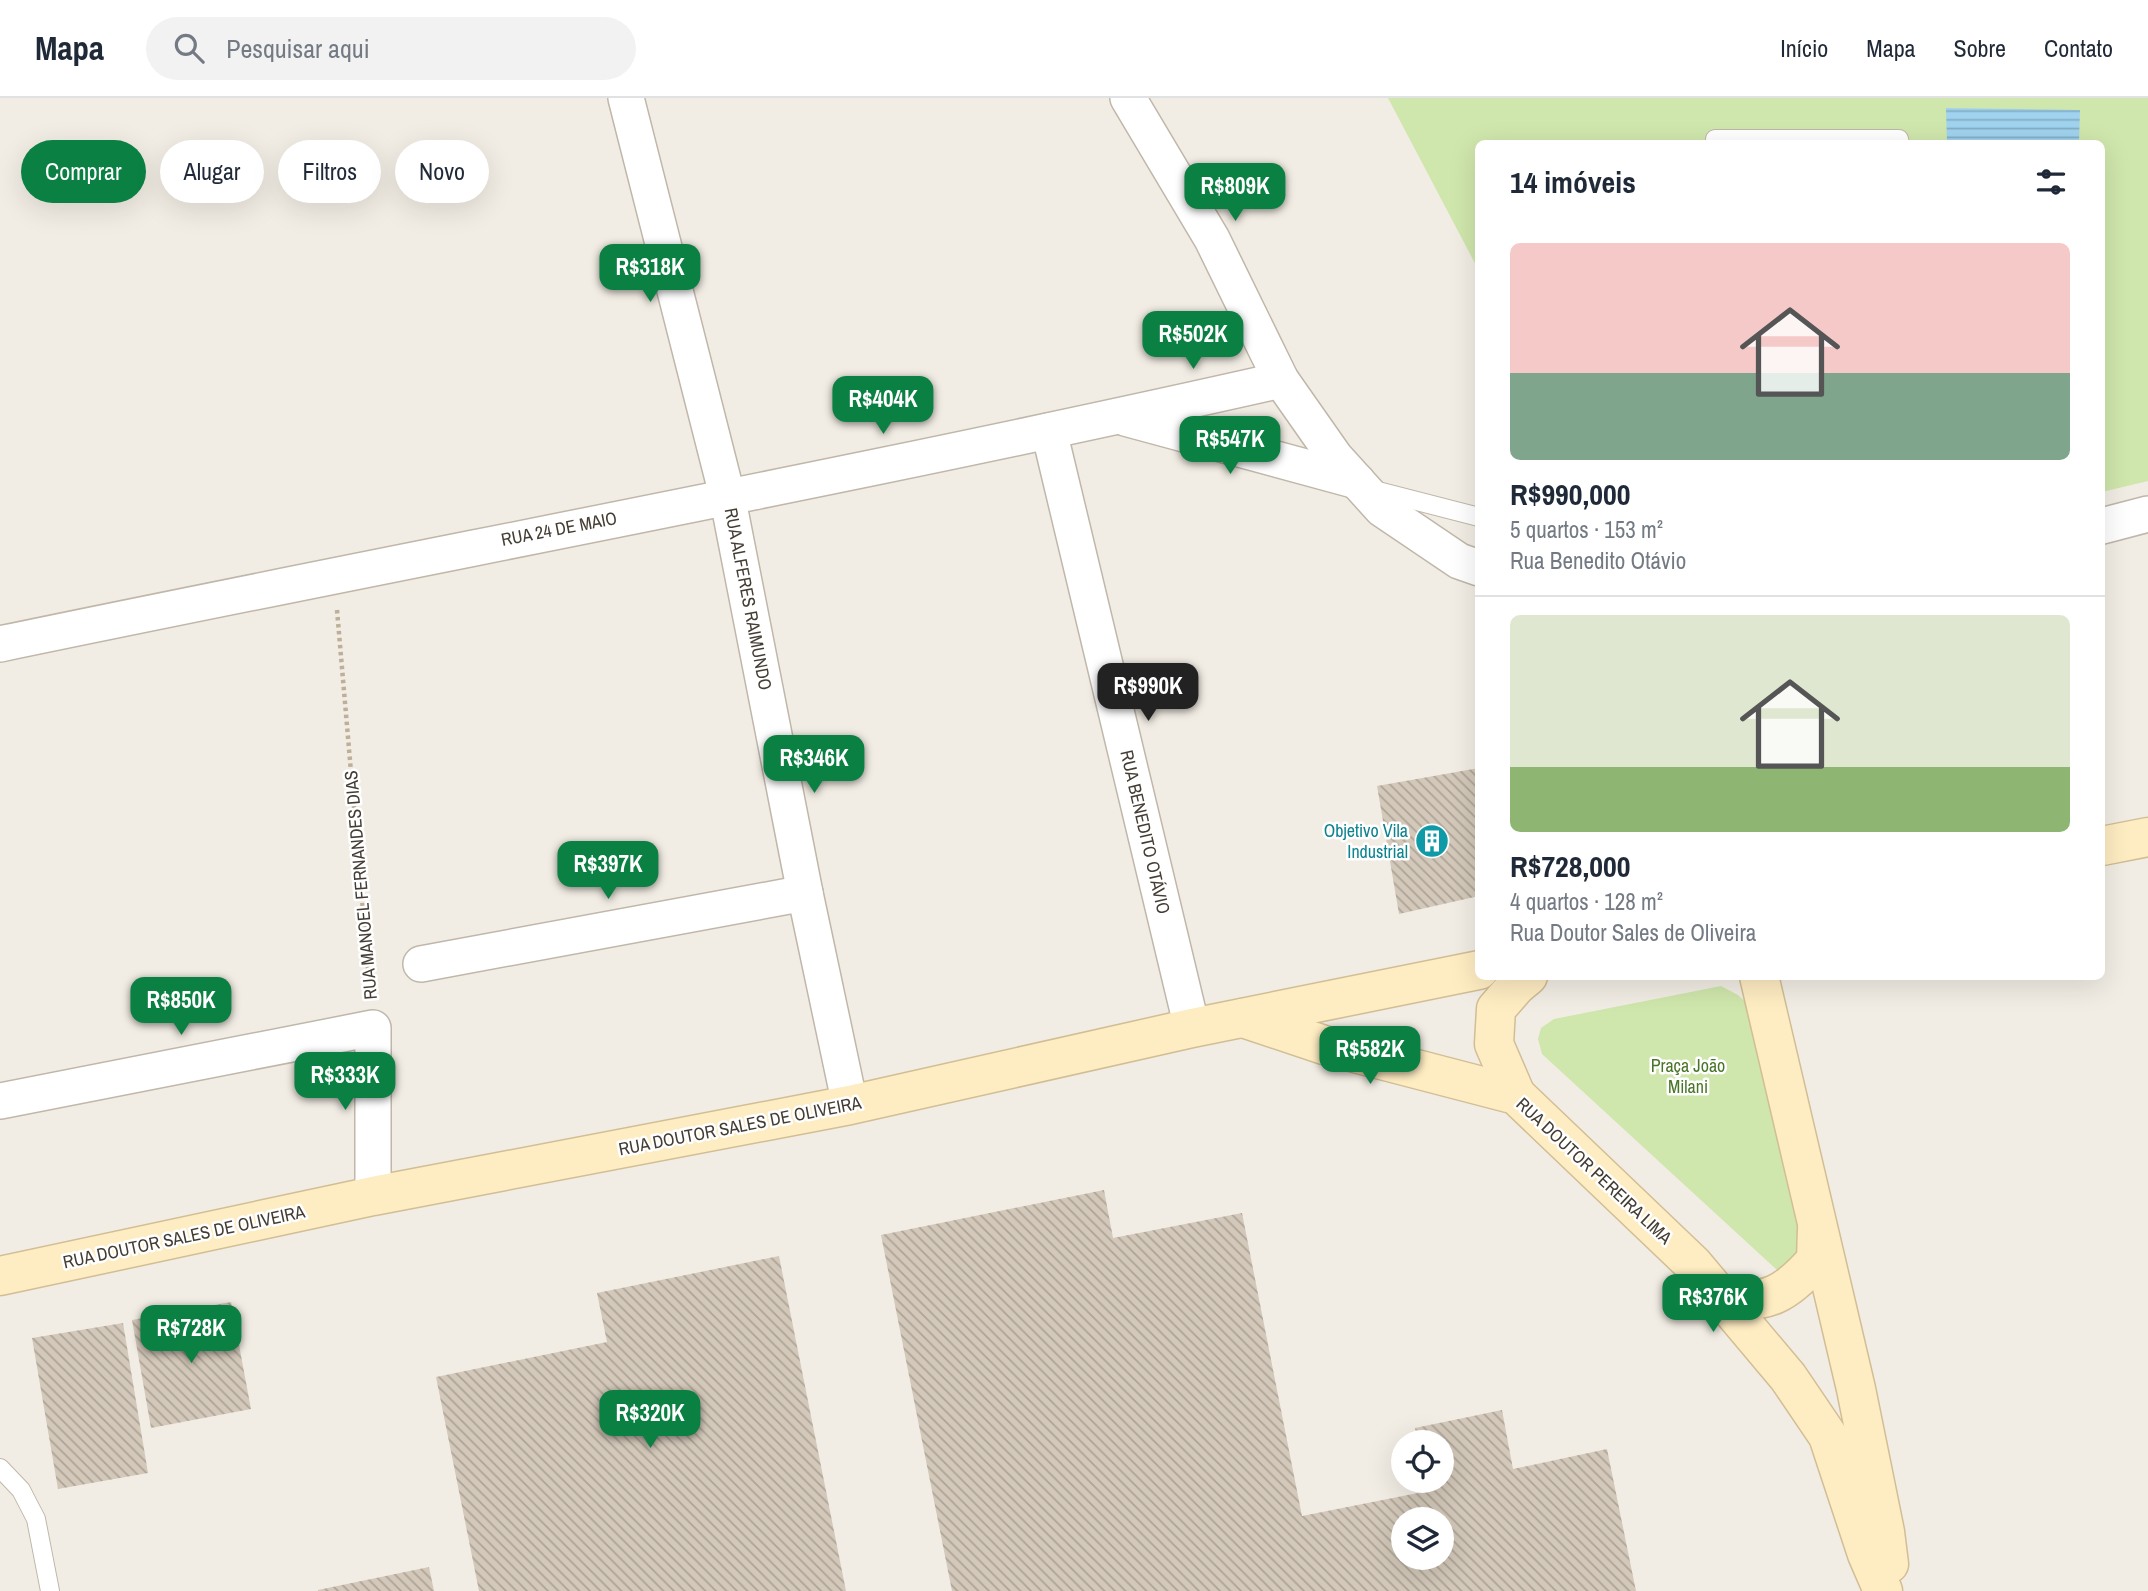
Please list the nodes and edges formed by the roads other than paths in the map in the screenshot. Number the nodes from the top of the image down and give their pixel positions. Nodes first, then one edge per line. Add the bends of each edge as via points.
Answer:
1 (626, 98) edge
2 (1128, 98) edge
3 (1715, 140) edge
4 (1762, 140) edge
5 (1854, 140) edge
6 (1899, 140) edge
7 (1282, 380) junction
8 (1118, 417) junction
9 (1049, 431) junction
10 (1361, 484) junction
11 (727, 495) junction
12 (2148, 514) edge
13 (1475, 516) edge
14 (2105, 525) edge
15 (1475, 567) edge
16 (0, 644) edge
17 (2148, 837) edge
18 (2105, 845) edge
19 (805, 893) junction
20 (421, 964) dead end
21 (1475, 971) edge
22 (1524, 980) edge
23 (1760, 980) edge
24 (1241, 1018) junction
25 (1192, 1028) junction
26 (1516, 1095) junction
27 (0, 1101) edge
28 (850, 1105) junction
29 (373, 1196) junction
30 (1817, 1227) junction
31 (0, 1276) edge
32 (1724, 1300) junction
33 (0, 1468) edge
34 (50, 1591) edge
35 (1883, 1591) edge
36 (1889, 1591) edge

1 - 11 street, RUA ALFERES RAIMUNDO
2 - 7 street via 1212,239
3 - 4 lane
5 - 6 lane
7 - 8 street, RUA 24 DE MAIO
7 - 10 street via 1335,457
8 - 9 street, RUA 24 DE MAIO
8 - 10 street, RUA 24 DE MAIO
9 - 11 street, RUA 24 DE MAIO
9 - 25 street, RUA BENEDITO OTÁVIO
10 - 13 lane
10 - 15 street via 1382,509 1459,561
11 - 16 street, RUA 24 DE MAIO
11 - 19 street, RUA ALFERES RAIMUNDO
12 - 14 street
17 - 18 main road
19 - 20 street
19 - 28 street, RUA ALFERES RAIMUNDO
21 - 24 main road, RUA DOUTOR SALES DE OLIVEIRA
22 - 26 main road via 1496,1009 1494,1044
23 - 30 main road
24 - 25 main road, RUA DOUTOR SALES DE OLIVEIRA
24 - 26 main road, RUA DOUTOR PEREIRA LIMA via 1324,1045
25 - 28 main road, RUA DOUTOR SALES DE OLIVEIRA
26 - 32 main road, RUA DOUTOR PEREIRA LIMA via 1693,1264
27 - 29 street via 373,1028
28 - 29 main road, RUA DOUTOR SALES DE OLIVEIRA
29 - 31 main road, RUA DOUTOR SALES DE OLIVEIRA
30 - 32 main road via 1816,1260 1780,1294 1746,1302
30 - 36 main road via 1885,1532
32 - 35 main road, RUA DOUTOR PEREIRA LIMA via 1788,1377 1828,1436
33 - 34 lane via 21,1490 36,1519

